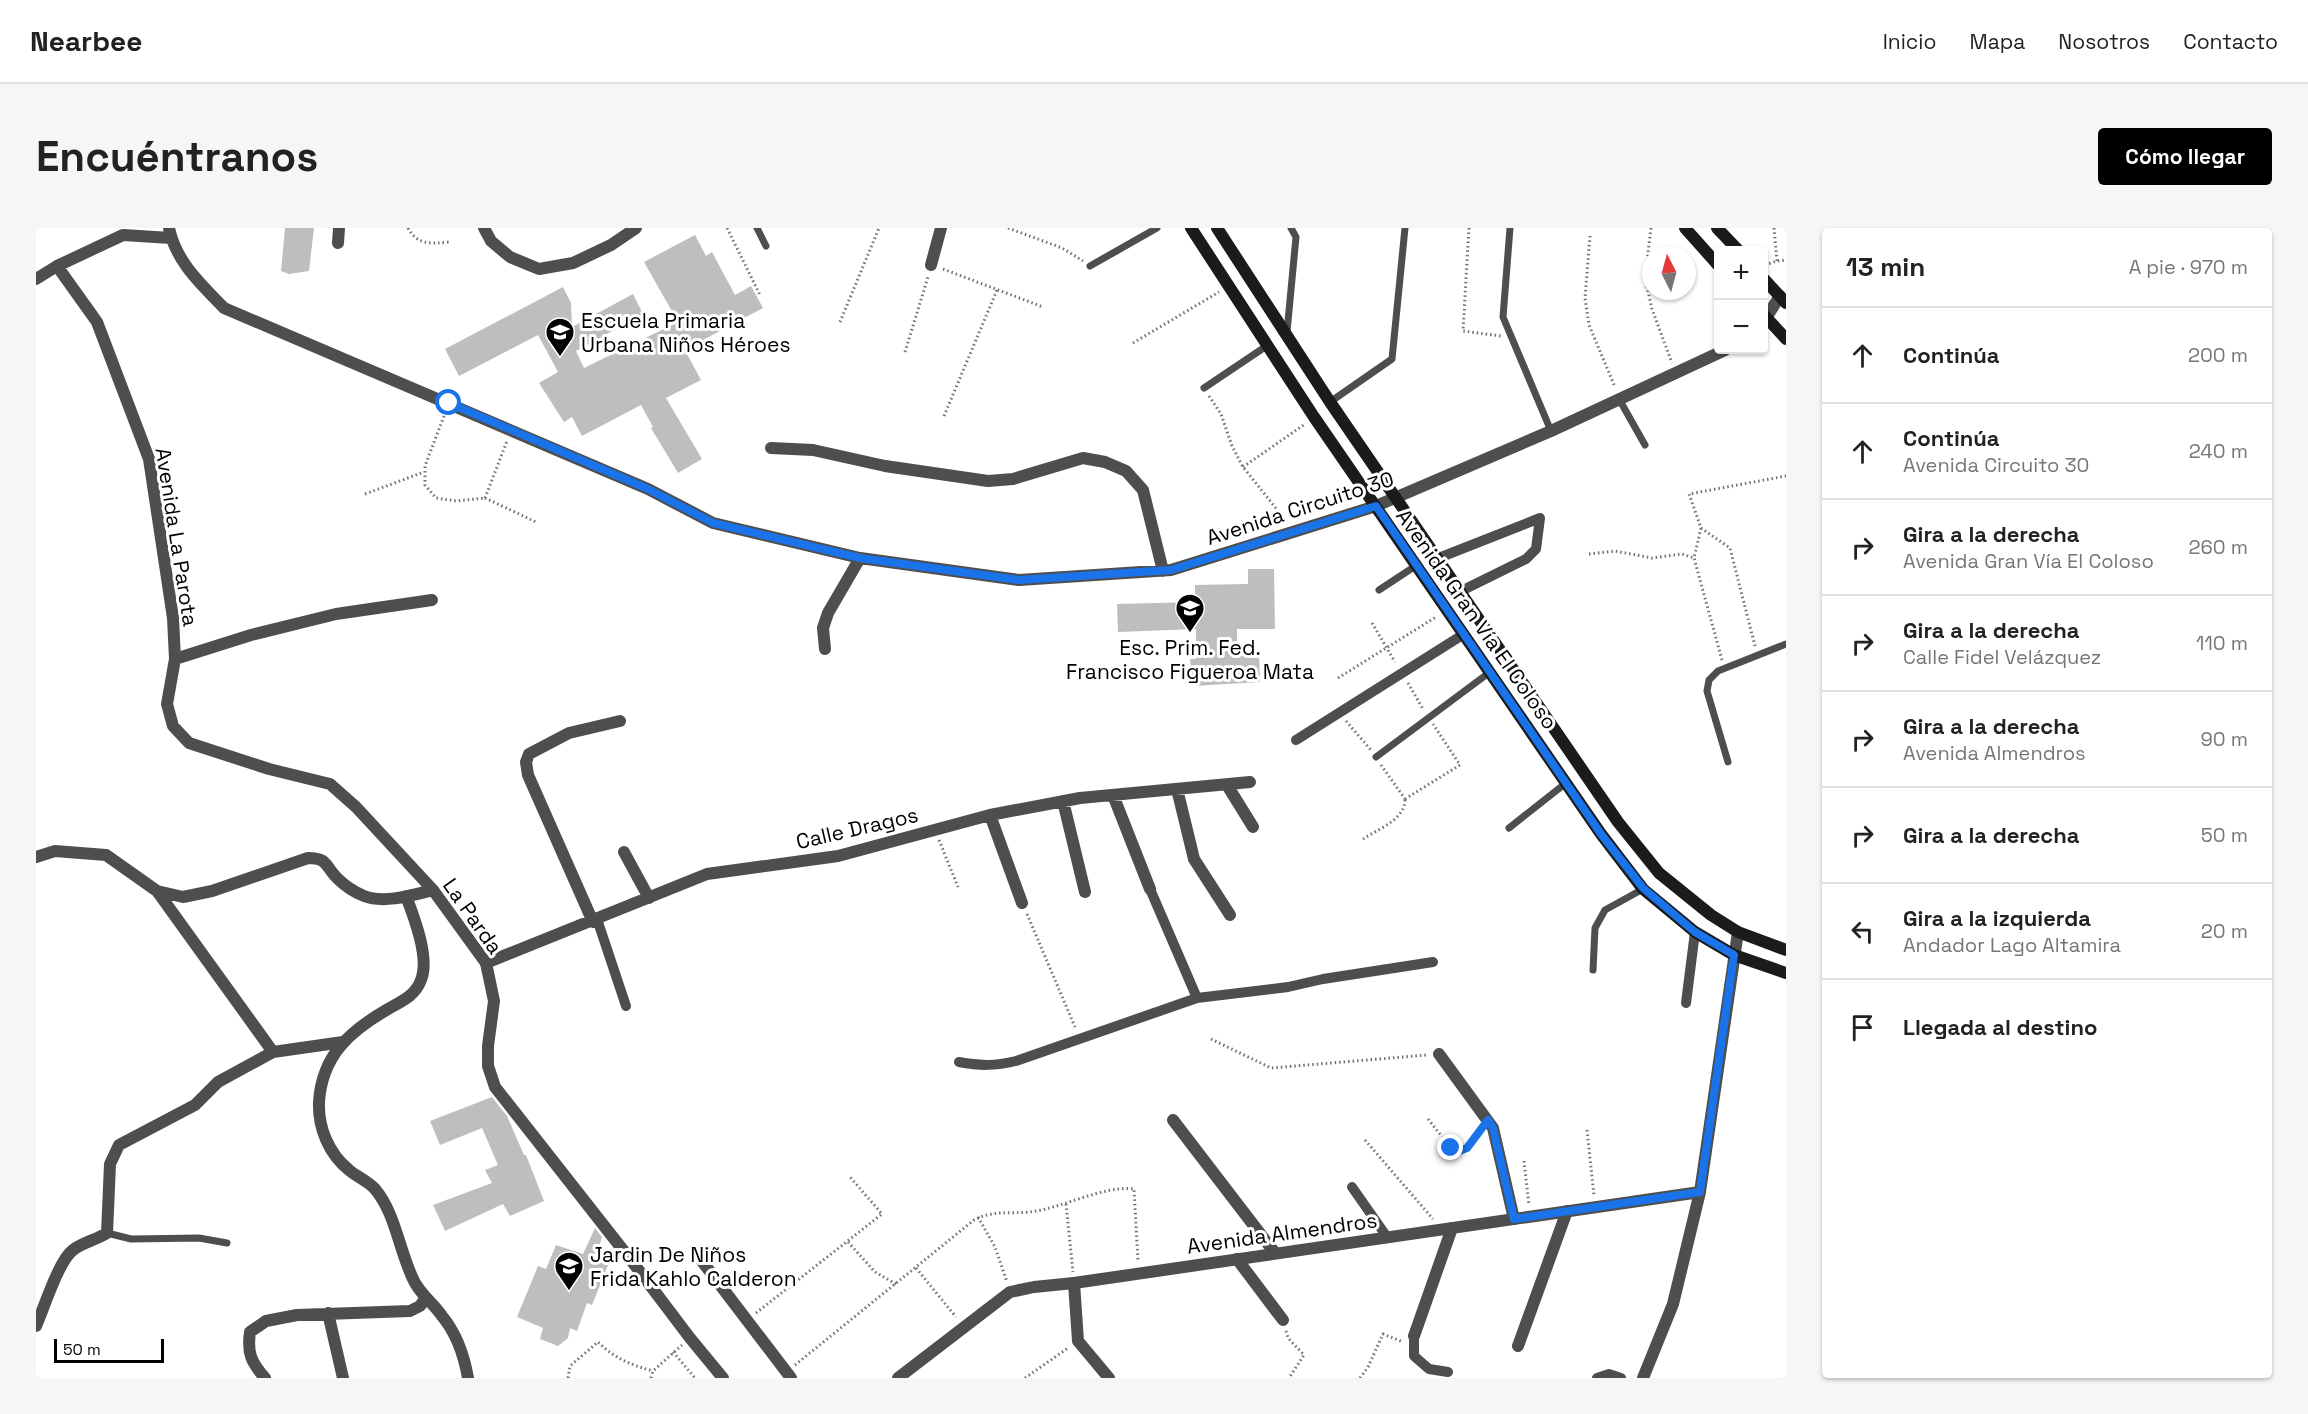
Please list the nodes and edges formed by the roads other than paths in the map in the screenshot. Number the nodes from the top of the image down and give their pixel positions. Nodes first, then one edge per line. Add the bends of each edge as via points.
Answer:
1 (339, 228) edge
2 (484, 228) edge
3 (758, 228) edge
4 (941, 228) edge
5 (1157, 228) edge
6 (1191, 228) edge
7 (1217, 228) edge
8 (1291, 228) edge
9 (1405, 228) edge
10 (1510, 228) edge
11 (1685, 228) edge
12 (1717, 228) edge
13 (632, 229) edge
14 (120, 231) edge
15 (170, 233) edge
16 (338, 243) dead end
17 (766, 246) dead end
18 (1734, 246) edge
19 (1714, 260) edge
20 (931, 265) road end
21 (57, 266) junction
22 (1090, 267) road end
23 (36, 279) edge
24 (1768, 283) edge
25 (1783, 300) edge
26 (1768, 314) edge
27 (1768, 322) edge
28 (1286, 333) junction
29 (1786, 339) edge
30 (1268, 345) junction
31 (1716, 354) edge
32 (1204, 388) road end
33 (1619, 399) junction
34 (1330, 402) junction
35 (1551, 431) junction
36 (1646, 445) dead end
37 (771, 448) dead end
38 (1395, 498) junction
39 (1376, 506) junction
40 (860, 558) junction
41 (1436, 559) junction
42 (1417, 565) junction
43 (1163, 571) junction
44 (1378, 590) dead end
45 (1459, 592) junction
46 (432, 600) dead end
47 (1464, 634) junction
48 (1786, 644) edge
49 (825, 649) dead end
50 (175, 659) junction
51 (1490, 672) junction
52 (620, 721) dead end
53 (173, 726) joint
54 (1296, 740) dead end
55 (1376, 758) dead end
56 (1728, 762) dead end
57 (1250, 782) dead end
58 (1566, 783) junction
59 (1227, 785) junction
60 (1177, 789) junction
61 (1113, 795) junction
62 (1063, 801) junction
63 (990, 815) junction
64 (1253, 827) dead end
65 (1509, 828) dead end
66 (624, 852) dead end
67 (36, 857) edge
68 (1643, 888) junction
69 (1150, 889) joint
70 (433, 890) junction
71 (157, 891) junction
72 (1085, 892) dead end
73 (406, 896) junction
74 (649, 898) junction
75 (1022, 903) road end
76 (1230, 915) dead end
77 (595, 920) junction
78 (1695, 932) junction
79 (1738, 932) junction
80 (1786, 950) edge
81 (1734, 955) junction
82 (1433, 962) dead end
83 (486, 963) junction
84 (1593, 970) dead end
85 (1786, 973) edge
86 (1197, 998) junction
87 (1686, 1003) dead end
88 (626, 1006) dead end
89 (343, 1042) junction
90 (273, 1052) junction
91 (1438, 1054) road end
92 (959, 1062) dead end
93 (1173, 1120) dead end
94 (1352, 1187) dead end
95 (1700, 1192) junction
96 (1567, 1211) junction
97 (1514, 1219) junction
98 (1447, 1228) junction
99 (107, 1233) junction
100 (1387, 1237) junction
101 (226, 1243) dead end
102 (695, 1252) dead end
103 (1275, 1253) junction
104 (1237, 1259) junction
105 (1074, 1283) junction
106 (425, 1299) junction
107 (328, 1313) junction
108 (1283, 1320) road end
109 (36, 1326) edge
110 (1414, 1341) joint
111 (1518, 1346) dead end
112 (1448, 1372) dead end
113 (789, 1375) edge
114 (265, 1378) edge
115 (343, 1378) edge
116 (468, 1378) edge
117 (723, 1378) edge
118 (898, 1378) edge
119 (1109, 1378) edge
120 (1597, 1378) edge
121 (1621, 1378) edge
122 (1643, 1378) edge

1 - 16 street
2 - 13 street via 491,241 510,257 539,269 573,263 611,245
3 - 17 lane
4 - 20 street
5 - 22 lane
6 - 30 main road, Avenida Gran Vía El Coloso
7 - 28 main road, Avenida Gran Vía El Coloso
8 - 28 lane via 1296,237
9 - 34 lane via 1392,359
10 - 35 lane via 1503,317
11 - 19 main road
12 - 18 main road
14 - 15 street
14 - 21 street
15 - 40 street, Avenida Circuito 30 via 188,272 224,308 648,489 713,523
21 - 23 street
21 - 50 street, Avenida La Parota via 97,322 149,459 173,618
24 - 25 main road
25 - 26 street
27 - 29 main road
28 - 34 main road, Avenida Gran Vía El Coloso
30 - 32 lane
30 - 39 main road, Avenida Gran Vía El Coloso
31 - 33 street, Avenida Circuito 30
33 - 35 street, Avenida Circuito 30
33 - 36 lane
34 - 38 main road, Avenida Gran Vía El Coloso
35 - 38 street, Avenida Circuito 30
37 - 43 street via 813,450 885,466 988,481 1012,479 1083,458 1105,462 1126,471 1143,490
38 - 39 street, Avenida Circuito 30
38 - 41 main road, Avenida Gran Vía El Coloso
39 - 42 main road, Avenida Gran Vía El Coloso
39 - 43 street, Avenida Circuito 30
40 - 43 street, Avenida Circuito 30 via 1019,580
40 - 49 street via 828,613 823,628
41 - 45 main road, Avenida Gran Vía El Coloso
41 - 45 street via 1540,518 1536,549
42 - 44 lane
42 - 47 main road, Avenida Gran Vía El Coloso
45 - 79 main road, Avenida Gran Vía El Coloso via 1618,822 1659,873
46 - 50 street via 336,614
47 - 51 main road, Avenida Gran Vía El Coloso
47 - 54 street
48 - 56 lane via 1724,668 1709,680 1707,691
50 - 53 street, Avenida La Parota via 167,704
51 - 55 lane
51 - 58 main road, Avenida Gran Vía El Coloso
52 - 77 street via 569,733 529,754 526,762 528,775
53 - 70 street, La Parda via 189,743 330,784
57 - 59 street, Calle Dragos
58 - 65 lane
58 - 68 main road, Avenida Gran Vía El Coloso
59 - 60 street, Calle Dragos
59 - 64 street
60 - 61 street, Calle Dragos
60 - 76 street via 1194,859
61 - 62 street, Calle Dragos
61 - 69 street
62 - 63 street, Calle Dragos
62 - 72 street
63 - 74 street, Calle Dragos via 838,856 707,874
63 - 75 street
66 - 74 street
67 - 71 street via 54,850 106,855
68 - 78 main road, Avenida Gran Vía El Coloso
68 - 84 lane via 1605,910 1595,928
69 - 86 street
70 - 73 street
70 - 83 street, La Parda
71 - 73 street via 183,897 318,858 347,887 366,897
71 - 90 street
73 - 89 street via 416,921 424,965 422,980 412,995 363,1024
74 - 77 street, Calle Dragos
77 - 83 street, Calle Dragos
77 - 88 street
78 - 81 main road, Avenida Gran Vía El Coloso
78 - 87 street
79 - 80 main road, Avenida Gran Vía El Coloso
79 - 81 street
81 - 85 main road, Avenida Gran Vía El Coloso
81 - 95 street
82 - 86 street
83 - 117 street, La Parda via 494,1001 488,1066 495,1087
86 - 92 street via 1016,1061 981,1066
89 - 90 street
89 - 106 street via 325,1068 319,1104 326,1145 347,1169 374,1187 387,1208 414,1281
90 - 99 street via 218,1082 195,1105 119,1145 110,1164
91 - 97 street via 1493,1128
93 - 103 street
94 - 100 street
95 - 96 street, Avenida Almendros
95 - 122 street via 1673,1304
96 - 97 street, Avenida Almendros
96 - 111 street
97 - 98 street, Avenida Almendros
98 - 100 street, Avenida Almendros
98 - 110 street
99 - 101 lane via 131,1239 199,1238
99 - 109 street via 74,1249 64,1259
100 - 103 street, Avenida Almendros
102 - 113 street
103 - 104 street, Avenida Almendros
104 - 105 street, Avenida Almendros
104 - 108 street
105 - 118 street, Avenida Almendros via 1011,1292
105 - 119 street via 1078,1341
106 - 107 street via 410,1311
106 - 116 street via 456,1335
107 - 114 street via 266,1321 250,1332 248,1348 255,1367
107 - 115 street
110 - 112 street via 1414,1356 1429,1369
120 - 121 street via 1609,1374

